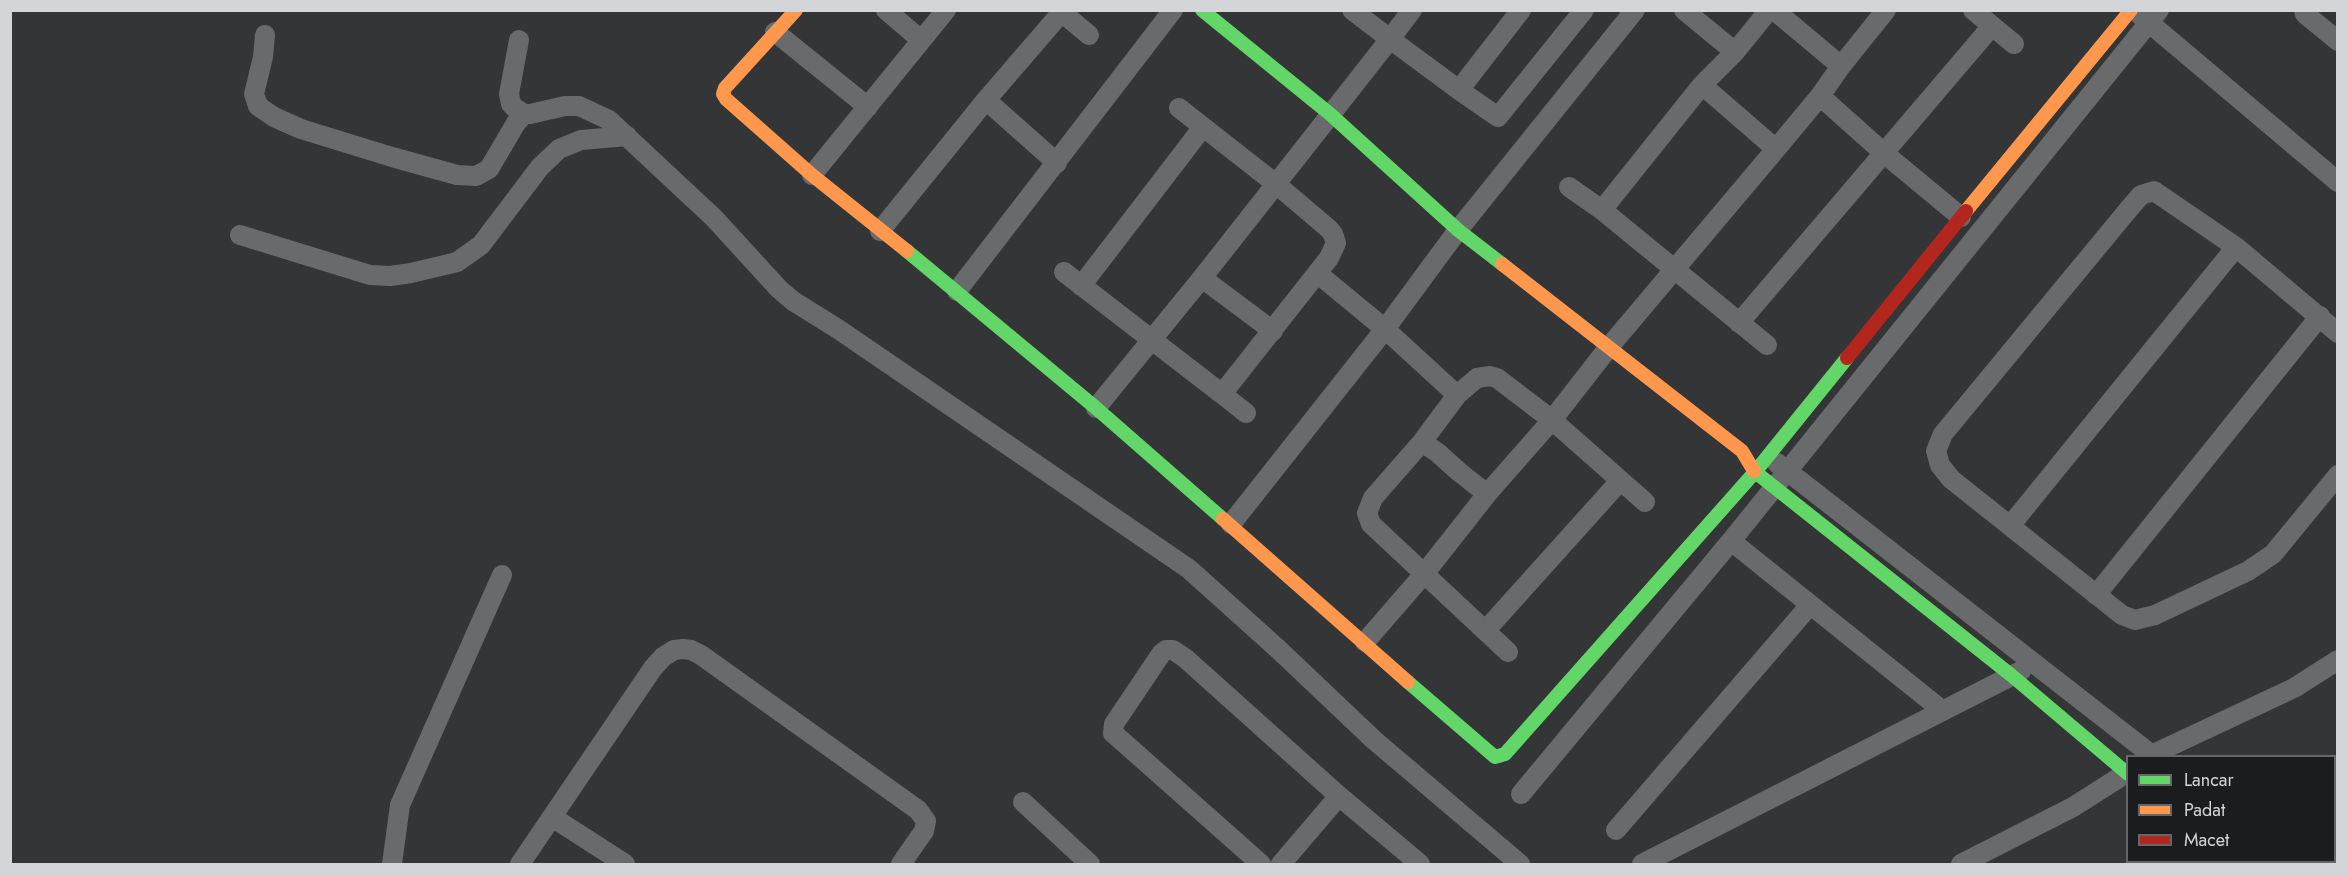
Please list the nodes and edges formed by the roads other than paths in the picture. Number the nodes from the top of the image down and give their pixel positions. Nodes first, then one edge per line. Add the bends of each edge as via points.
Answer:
1 (796, 10) edge
2 (886, 10) edge
3 (946, 10) edge
4 (1173, 10) edge
5 (1202, 10) edge
6 (1352, 10) edge
7 (1412, 10) edge
8 (1521, 10) edge
9 (1584, 10) edge
10 (1635, 10) edge
11 (1684, 10) edge
12 (1769, 10) edge
13 (1774, 10) edge
14 (1886, 10) edge
15 (1974, 10) edge
16 (2304, 10) edge
17 (1060, 12) edge
18 (2143, 14) edge
19 (1992, 26) junction
20 (775, 32) junction
21 (265, 35) dead end
22 (1089, 35) dead end
23 (1390, 39) junction
24 (519, 40) dead end
25 (921, 40) junction
26 (2337, 41) edge
27 (2014, 44) dead end
28 (1735, 52) junction
29 (1841, 66) junction
30 (1702, 85) junction
31 (1460, 90) junction
32 (1820, 96) junction
33 (986, 100) junction
34 (868, 106) junction
35 (1179, 108) dead end
36 (524, 114) junction
37 (1330, 114) junction
38 (1203, 127) junction
39 (627, 136) junction
40 (1776, 150) junction
41 (1884, 154) junction
42 (1057, 163) junction
43 (812, 175) junction
44 (2337, 182) edge
45 (1276, 184) junction
46 (1569, 187) dead end
47 (1602, 210) junction
48 (1961, 217) junction
49 (1458, 230) junction
50 (880, 231) junction
51 (240, 235) dead end
52 (2236, 247) junction
53 (1676, 269) junction
54 (1064, 272) dead end
55 (1317, 273) junction
56 (1202, 278) junction
57 (1082, 286) junction
58 (957, 291) junction
59 (2320, 316) junction
60 (1739, 323) junction
61 (1385, 329) junction
62 (1273, 331) junction
63 (2337, 333) edge
64 (1150, 340) junction
65 (1767, 345) dead end
66 (1609, 347) junction
67 (1222, 394) junction
68 (1457, 395) junction
69 (1096, 408) junction
70 (1246, 413) dead end
71 (1552, 420) junction
72 (1422, 442) junction
73 (1742, 451) junction
74 (1768, 456) junction
75 (1788, 470) junction
76 (1755, 472) junction
77 (2337, 475) edge
78 (1620, 481) junction
79 (1773, 487) junction
80 (1487, 494) junction
81 (1645, 502) dead end
82 (1231, 524) junction
83 (2010, 526) junction
84 (1731, 541) junction
85 (1424, 574) junction
86 (502, 575) dead end
87 (2096, 595) junction
88 (1810, 605) junction
89 (1486, 630) junction
90 (1365, 642) junction
91 (1508, 652) dead end
92 (2337, 660) edge
93 (2035, 664) junction
94 (2011, 675) junction
95 (1943, 711) junction
96 (2150, 755) edge
97 (2153, 755) edge
98 (2126, 772) edge
99 (2126, 774) edge
100 (1521, 794) dead end
101 (1339, 796) junction
102 (1023, 802) dead end
103 (552, 817) junction
104 (1616, 830) dead end
105 (392, 864) edge
106 (520, 864) edge
107 (625, 864) edge
108 (901, 864) edge
109 (1090, 864) edge
110 (1261, 864) edge
111 (1281, 864) edge
112 (1420, 864) edge
113 (1520, 864) edge
114 (1642, 864) edge
115 (1961, 864) edge

1 - 20 street
2 - 25 street
3 - 25 street
4 - 42 street
5 - 37 street
6 - 23 street
7 - 23 street
8 - 31 street
9 - 31 street via 1503,121
10 - 49 street
11 - 28 street
12 - 28 street
13 - 29 street
14 - 29 street
15 - 19 street
16 - 26 street
17 - 22 street
17 - 33 street
18 - 44 street
18 - 48 street
18 - 75 street
19 - 27 street
19 - 41 street
20 - 34 street
20 - 43 street via 723,94
21 - 36 street via 254,99 263,110 301,129 436,171 469,177 483,174
23 - 31 street
23 - 37 street
24 - 36 street via 509,99
25 - 34 street
28 - 30 street
29 - 32 street
30 - 40 street
30 - 47 street
32 - 40 street
32 - 41 street
33 - 42 street
33 - 50 street
34 - 43 street
35 - 38 street
36 - 39 street via 579,106 609,120
37 - 45 street
37 - 49 street
38 - 45 street
38 - 57 street
39 - 51 street via 581,140 559,149 481,245 457,262 411,273 370,275
39 - 113 street via 714,218 793,301 1188,569 1374,740
40 - 53 street
41 - 48 street
41 - 60 street
42 - 58 street
43 - 50 street
45 - 55 street via 1333,234 1333,251
45 - 56 street
46 - 47 street
47 - 53 street
48 - 74 street
49 - 61 street
49 - 66 street
50 - 58 street
52 - 59 street
52 - 83 street
52 - 83 street via 2154,191 2141,195 1943,434 1936,451 1940,465 1951,479
53 - 60 street
53 - 66 street
54 - 57 street
55 - 61 street
55 - 62 street
56 - 62 street
56 - 64 street
57 - 64 street
58 - 69 street
59 - 63 street
59 - 87 street
60 - 65 street
61 - 68 street
61 - 82 street
62 - 67 street
64 - 67 street
64 - 69 street
66 - 71 street
66 - 73 street
67 - 70 street
68 - 71 street via 1471,381 1490,376
68 - 72 street
69 - 82 street
71 - 78 street
71 - 80 street
72 - 80 street
72 - 85 street via 1373,498 1367,513 1371,524
73 - 74 street
73 - 76 street
74 - 75 street
74 - 76 street
75 - 79 street
75 - 93 street
76 - 79 street
76 - 90 street via 1500,757 1491,756
77 - 87 street via 2290,536 2248,571 2156,615 2136,620 2122,615
78 - 81 street
78 - 89 street
79 - 84 street
79 - 94 street
80 - 85 street
82 - 90 street
83 - 87 street
84 - 88 street
84 - 100 street
85 - 89 street
85 - 90 street
86 - 105 street via 400,805
88 - 95 street
88 - 104 street
89 - 91 street
92 - 97 street via 2294,688
93 - 94 street
93 - 96 street
94 - 95 street
94 - 98 street
95 - 114 street
99 - 115 street via 2073,807
101 - 110 street via 1185,658 1173,650 1161,654 1114,724 1113,733
101 - 111 street
101 - 112 street
102 - 109 street
103 - 106 street
103 - 107 street
103 - 108 street via 653,668 675,650 691,650 922,815 926,821 924,831

